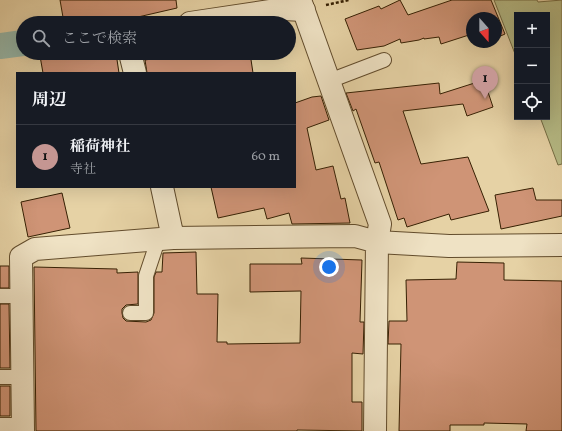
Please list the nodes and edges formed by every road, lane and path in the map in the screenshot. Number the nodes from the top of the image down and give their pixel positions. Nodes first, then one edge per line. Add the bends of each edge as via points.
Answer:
1 (302, 5) edge
2 (236, 16) edge
3 (132, 60) edge
4 (384, 60) dead end
5 (135, 72) edge
6 (329, 81) junction
7 (162, 188) edge
8 (166, 239) junction
9 (377, 242) junction
10 (562, 245) edge
11 (0, 296) edge
12 (22, 296) junction
13 (130, 313) dead end
14 (0, 377) edge
15 (22, 377) junction
16 (0, 425) edge
17 (23, 428) edge
18 (375, 431) edge

1 - 2 street
1 - 6 street
3 - 5 street
4 - 6 lane
6 - 9 street via 380,224
7 - 8 street
8 - 9 street via 355,236
8 - 12 street via 35,249 21,257
8 - 13 lane via 146,276 146,313
9 - 10 street via 449,246
9 - 18 street
11 - 12 lane
12 - 15 street
14 - 15 lane
15 - 17 street
16 - 17 lane

